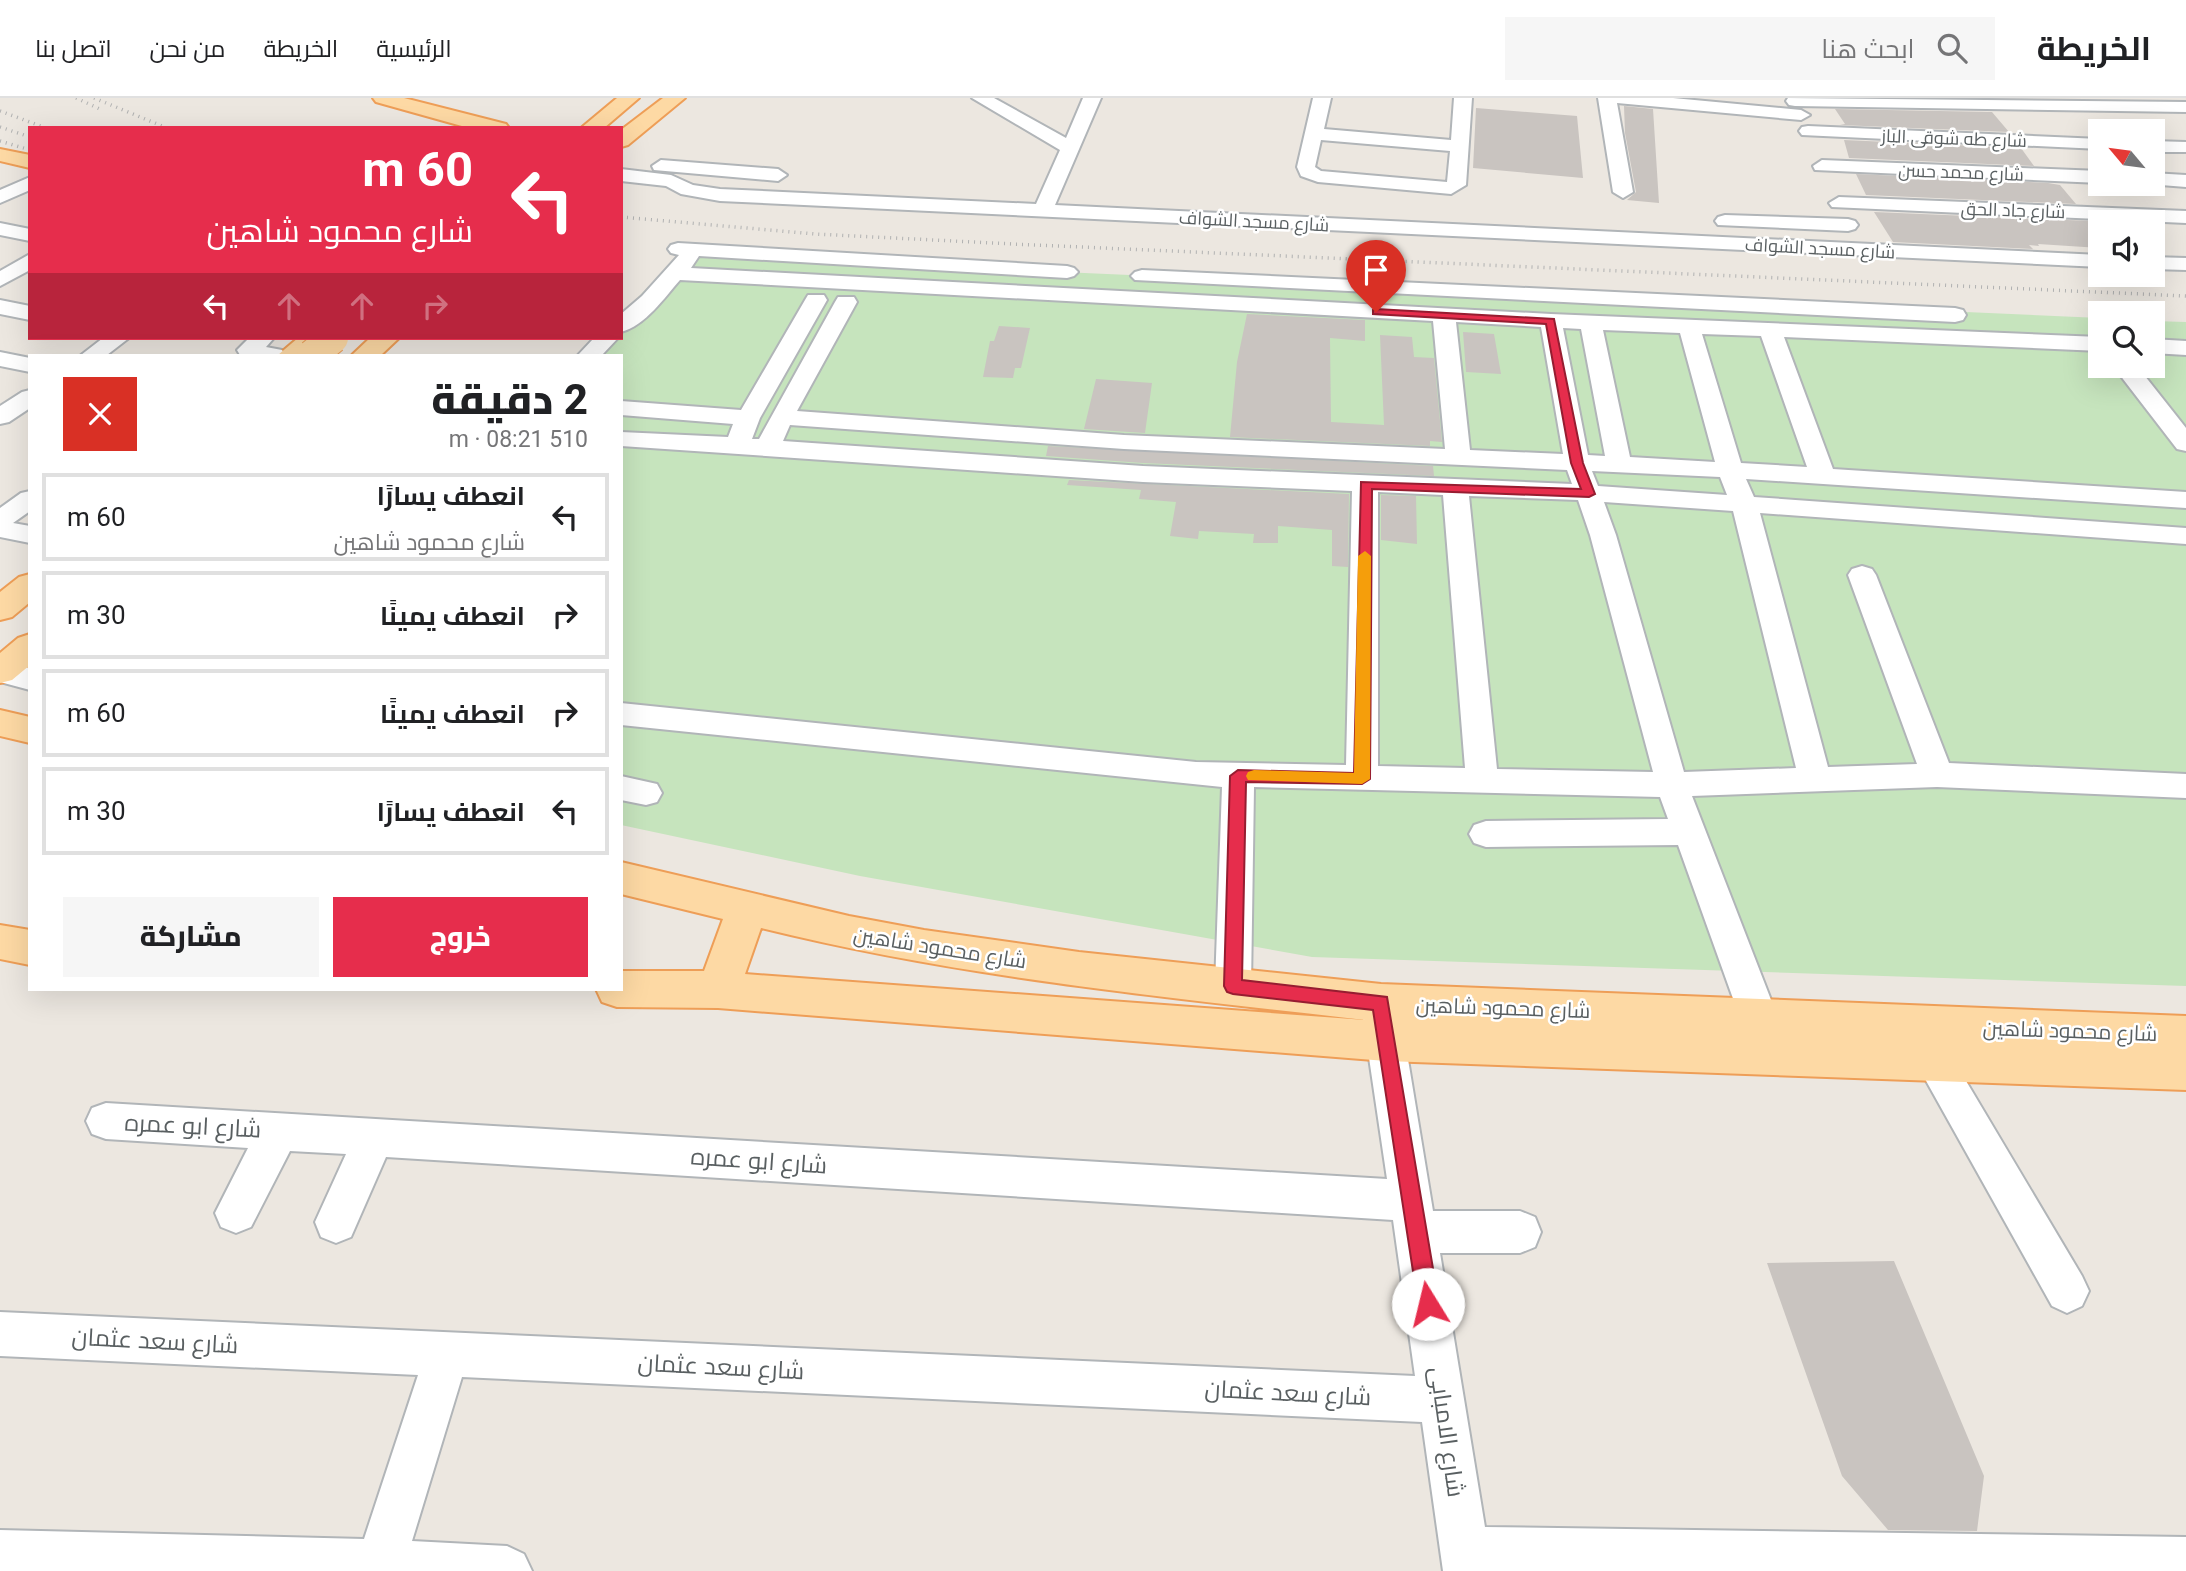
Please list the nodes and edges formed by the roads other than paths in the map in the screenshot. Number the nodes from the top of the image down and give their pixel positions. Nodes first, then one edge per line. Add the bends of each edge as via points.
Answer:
1 (383, 98) edge
2 (629, 98) edge
3 (639, 98) edge
4 (658, 98) edge
5 (675, 98) edge
6 (981, 98) edge
7 (1092, 98) edge
8 (1322, 98) edge
9 (1463, 98) edge
10 (1607, 98) edge
11 (1616, 98) edge
12 (2186, 107) edge
13 (1799, 111) edge
14 (490, 126) edge
15 (594, 126) edge
16 (603, 126) edge
17 (623, 126) edge
18 (1313, 134) junction
19 (623, 139) edge
20 (2088, 143) edge
21 (1458, 146) junction
22 (2165, 146) edge
23 (2186, 147) edge
24 (1070, 148) junction
25 (2165, 152) edge
26 (0, 155) edge
27 (28, 162) edge
28 (623, 163) edge
29 (1822, 166) junction
30 (2186, 169) edge
31 (623, 175) edge
32 (792, 176) dead end
33 (2088, 177) edge
34 (2165, 180) edge
35 (2186, 181) edge
36 (28, 184) edge
37 (953, 187) dead end
38 (1623, 192) dead end
39 (3, 193) edge
40 (28, 196) edge
41 (1047, 202) junction
42 (1839, 203) junction
43 (1380, 207) dead end
44 (2186, 217) edge
45 (1710, 220) dead end
46 (1848, 226) junction
47 (0, 229) edge
48 (28, 235) edge
49 (1860, 250) junction
50 (2088, 260) edge
51 (28, 261) edge
52 (2165, 263) edge
53 (2186, 264) edge
54 (674, 273) junction
55 (1094, 274) dead end
56 (1122, 275) dead end
57 (0, 281) edge
58 (28, 288) edge
59 (816, 300) dead end
60 (846, 302) dead end
61 (0, 307) edge
62 (28, 313) edge
63 (1444, 316) junction
64 (1973, 316) dead end
65 (1550, 321) junction
66 (623, 323) edge
67 (1591, 323) junction
68 (1689, 327) junction
69 (1769, 331) junction
70 (2088, 332) edge
71 (115, 340) edge
72 (325, 340) edge
73 (357, 340) edge
74 (384, 340) edge
75 (605, 340) edge
76 (2165, 347) edge
77 (2186, 348) edge
78 (290, 349) edge
79 (94, 354) edge
80 (340, 354) edge
81 (366, 354) edge
82 (591, 354) edge
83 (0, 359) edge
84 (28, 365) edge
85 (2134, 378) edge
86 (28, 398) edge
87 (623, 408) edge
88 (782, 417) junction
89 (0, 418) edge
90 (748, 418) junction
91 (623, 439) edge
92 (2186, 444) edge
93 (737, 446) junction
94 (768, 447) junction
95 (1458, 458) junction
96 (1577, 463) junction
97 (1619, 465) junction
98 (1730, 470) junction
99 (1822, 475) junction
100 (1366, 485) junction
101 (1455, 488) junction
102 (1589, 494) junction
103 (2186, 500) edge
104 (28, 504) edge
105 (1744, 504) junction
106 (17, 533) edge
107 (2186, 536) edge
108 (1863, 575) dead end
109 (0, 581) edge
110 (28, 587) edge
111 (0, 609) edge
112 (28, 617) edge
113 (0, 639) edge
114 (28, 648) edge
115 (0, 671) edge
116 (28, 678) edge
117 (623, 714) edge
118 (1937, 775) junction
119 (1238, 776) junction
120 (1362, 779) junction
121 (1815, 780) junction
122 (1482, 781) junction
123 (1672, 785) junction
124 (2186, 786) edge
125 (1689, 832) junction
126 (1486, 834) dead end
127 (623, 878) edge
128 (747, 909) junction
129 (0, 942) edge
130 (28, 948) edge
131 (1233, 986) junction
132 (623, 989) edge
133 (718, 990) junction
134 (1759, 1018) junction
135 (1383, 1022) junction
136 (2186, 1035) edge
137 (1934, 1061) junction
138 (2186, 1070) edge
139 (106, 1121) dead end
140 (279, 1131) junction
141 (375, 1137) junction
142 (236, 1213) dead end
143 (1415, 1216) junction
144 (336, 1222) dead end
145 (1520, 1232) dead end
146 (2067, 1291) dead end
147 (0, 1334) edge
148 (447, 1355) junction
149 (1443, 1400) junction
150 (0, 1554) edge
151 (1466, 1561) edge
152 (2186, 1562) edge
153 (380, 1564) junction
154 (507, 1571) edge

1 - 14 main road
2 - 15 main road
3 - 16 main road
4 - 17 main road
5 - 19 main road
6 - 24 street
7 - 24 street
8 - 18 street
9 - 21 street
10 - 38 street
11 - 13 street
12 - 13 street
13 - 20 street, شارع طه شوقى الباز
13 - 29 street
18 - 21 street
18 - 21 street via 1306,167 1318,176 1451,188 1457,185
22 - 23 street
24 - 41 street
25 - 30 street
26 - 27 main road
28 - 32 street
29 - 33 street, شارع محمد حسن
29 - 42 street
31 - 41 street, شارع مسجد الشواف via 671,181 704,193 808,190
34 - 35 street
36 - 39 street
37 - 41 street
39 - 40 street
41 - 43 street
41 - 49 street, شارع مسجد الشواف
42 - 44 street, شارع جاد الحق
42 - 46 street
45 - 46 street
46 - 49 street
47 - 48 street
49 - 50 street, شارع مسجد الشواف
51 - 57 street
52 - 53 street
54 - 55 street via 687,249
54 - 63 street
54 - 66 street
56 - 64 street
57 - 58 street
59 - 90 street
60 - 88 street
61 - 62 street
63 - 65 street
63 - 95 street
65 - 67 street
65 - 96 street
67 - 68 street
67 - 97 street
68 - 69 street
68 - 98 street
69 - 70 street
69 - 99 street
71 - 79 street
72 - 78 main road, bridge
73 - 80 main road
74 - 81 main road
75 - 82 street
76 - 77 street
83 - 84 street
85 - 92 street
86 - 89 street
87 - 90 street
88 - 94 street
88 - 95 street via 1124,442
90 - 93 street
91 - 93 street
93 - 94 street
94 - 100 street
95 - 96 street
96 - 97 street
96 - 102 street
97 - 98 street
98 - 99 street
98 - 105 street
99 - 103 street
100 - 101 street
100 - 120 street
101 - 102 street
101 - 122 street
102 - 105 street
102 - 123 street
104 - 106 street
105 - 107 street
105 - 121 street
106 - 109 main road
108 - 118 street
110 - 111 main road
112 - 113 main road
114 - 115 main road
115 - 116 street
117 - 119 street
118 - 121 street
118 - 124 street
119 - 120 street
119 - 131 street
120 - 122 street
121 - 123 street
122 - 123 street
123 - 125 street
125 - 126 street
125 - 134 street
127 - 128 main road, شارع محمود شاهين
128 - 131 main road, شارع محمود شاهين via 1000,960
128 - 133 main road
129 - 130 main road
131 - 135 main road, شارع محمود شاهين
132 - 133 main road, شارع محمود شاهين
133 - 135 main road, شارع محمود شاهين
134 - 135 main road, شارع محمود شاهين
134 - 136 main road, شارع محمود شاهين
135 - 137 main road, شارع محمود شاهين
135 - 143 street, شارع الامبابى
137 - 138 main road, شارع محمود شاهين
137 - 146 street
139 - 140 street, شارع ابو عمره
140 - 141 street, شارع ابو عمره
140 - 142 street
141 - 143 street, شارع ابو عمره
141 - 144 street
143 - 145 street, شارع ابو عمره
143 - 149 street, شارع الامبابى
147 - 148 street, شارع سعد عثمان
148 - 149 street, شارع سعد عثمان
148 - 153 street
149 - 151 street, شارع الامبابى
150 - 153 street
151 - 152 street
153 - 154 street

